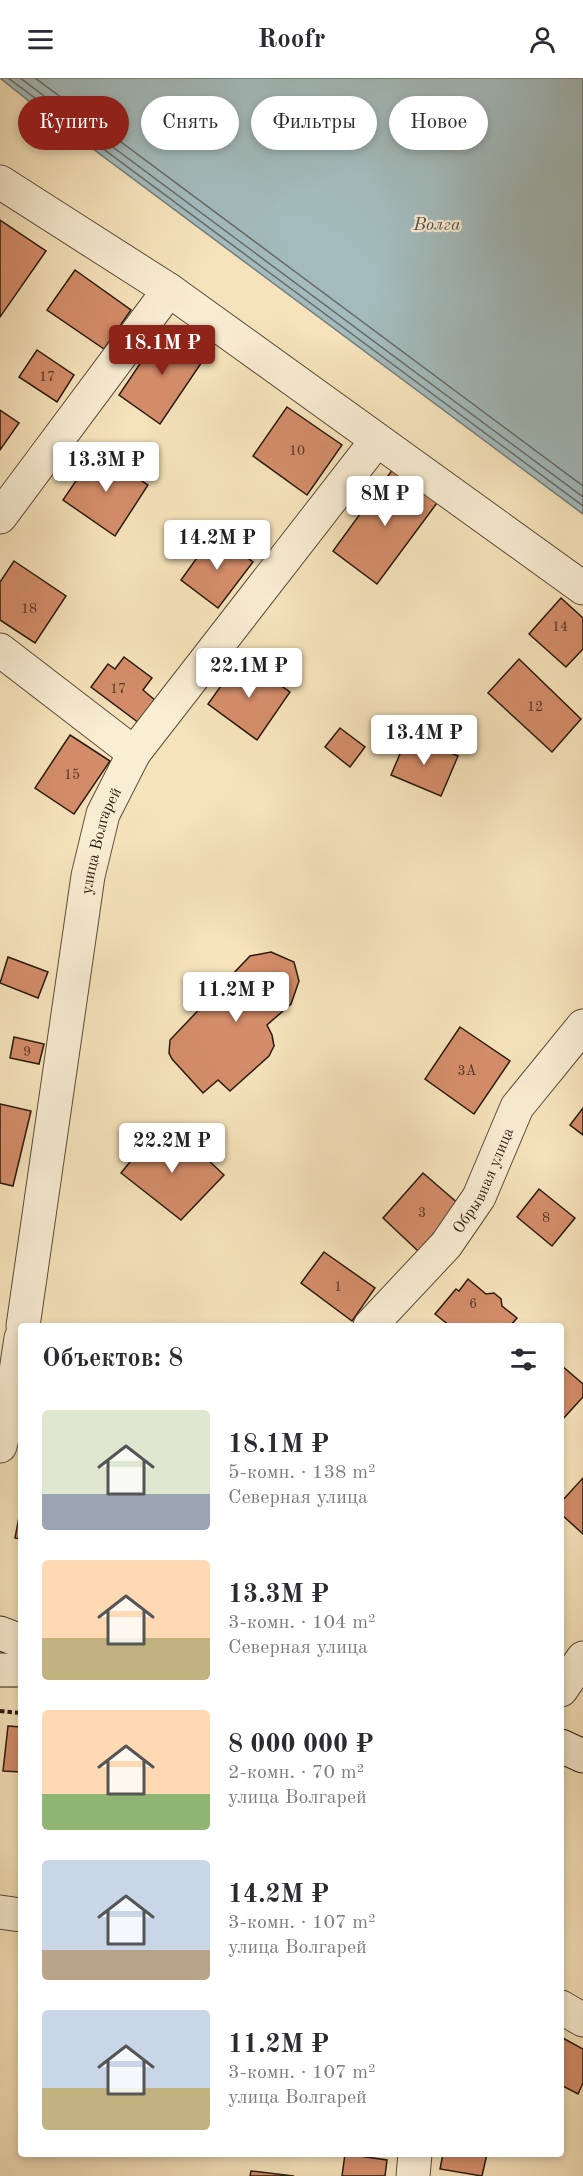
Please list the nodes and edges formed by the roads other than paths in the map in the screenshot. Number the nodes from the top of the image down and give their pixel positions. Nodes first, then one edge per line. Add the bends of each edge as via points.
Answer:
1 (0, 182) edge
2 (170, 290) junction
3 (377, 440) junction
4 (0, 518) edge
5 (583, 588) edge
6 (0, 651) edge
7 (134, 753) junction
8 (583, 1026) edge
9 (23, 1323) edge
10 (373, 1323) edge
11 (18, 1358) edge
12 (0, 1446) edge
13 (0, 1633) edge
14 (18, 1640) edge
15 (583, 1658) edge
16 (0, 1670) edge
17 (18, 1670) edge
18 (564, 1686) edge
19 (564, 1747) edge
20 (583, 1756) edge
21 (0, 1912) edge
22 (18, 1915) edge
23 (564, 2009) edge
24 (583, 2020) edge
25 (415, 2157) edge
26 (413, 2176) edge

1 - 2 street
2 - 3 street
2 - 4 street
3 - 5 street
3 - 7 street, улица Волгарей
6 - 7 street
7 - 9 street, улица Волгарей via 103,814 88,876
8 - 10 street, Обрывная улица via 517,1107 479,1197 446,1245
11 - 12 street
13 - 14 street
15 - 18 street
16 - 17 street
19 - 20 street
21 - 22 street
23 - 24 street
25 - 26 street

